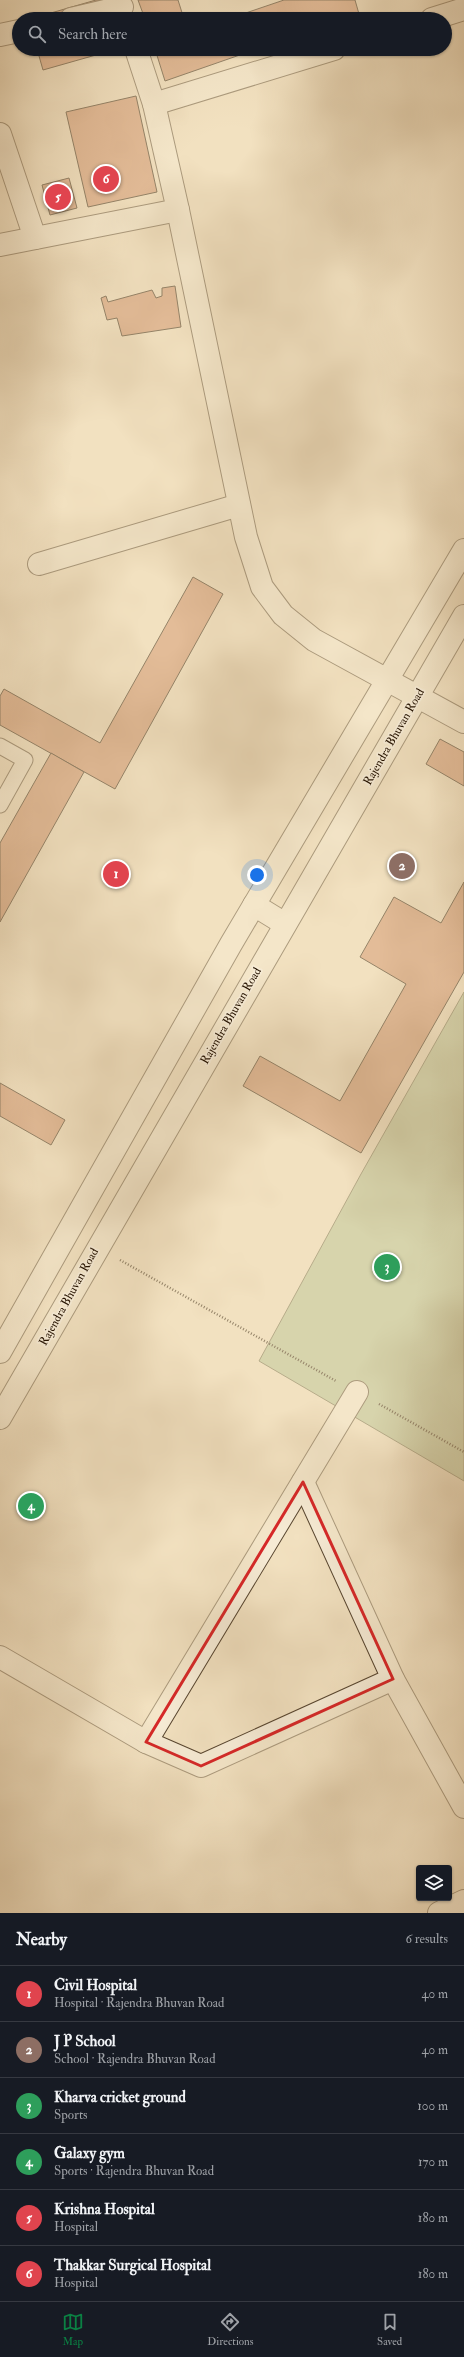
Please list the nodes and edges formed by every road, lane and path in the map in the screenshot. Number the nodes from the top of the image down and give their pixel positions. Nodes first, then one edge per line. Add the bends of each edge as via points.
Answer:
1 (123, 9) edge
2 (464, 9) edge
3 (107, 12) edge
4 (452, 13) edge
5 (12, 32) edge
6 (0, 35) edge
7 (138, 56) edge
8 (311, 56) edge
9 (154, 104) junction
10 (0, 134) edge
11 (178, 210) junction
12 (35, 238) junction
13 (0, 245) edge
14 (239, 505) junction
15 (464, 550) edge
16 (39, 564) dead end
17 (464, 616) edge
18 (386, 680) junction
19 (417, 697) junction
20 (464, 722) edge
21 (0, 746) edge
22 (0, 805) edge
23 (254, 905) junction
24 (285, 924) junction
25 (97, 1247) junction
26 (0, 1353) edge
27 (29, 1371) junction
28 (7, 1392) edge
29 (357, 1392) junction
30 (0, 1418) edge
31 (464, 1452) edge
32 (303, 1482) junction
33 (0, 1657) edge
34 (393, 1679) junction
35 (146, 1742) junction
36 (464, 1807) edge
37 (464, 1901) edge
38 (439, 1913) edge

1 - 3 street
2 - 4 street
5 - 6 street
7 - 9 street
8 - 9 street
9 - 11 street
10 - 12 street
11 - 12 street
11 - 14 street
12 - 13 street
14 - 16 street
14 - 18 street via 262,587 283,615 314,640
15 - 18 street
17 - 19 street, Rajendra Bhuvan Road
18 - 19 street
18 - 23 street
19 - 20 street
19 - 24 street, Rajendra Bhuvan Road
21 - 22 lane via 26,760
23 - 24 street
23 - 26 street
24 - 25 street, Rajendra Bhuvan Road
25 - 27 street, Rajendra Bhuvan Road
25 - 29 path
26 - 27 street
27 - 28 street, Rajendra Bhuvan Road
28 - 30 street, Rajendra Bhuvan Road
29 - 31 path
29 - 32 street
32 - 34 street
32 - 35 street
33 - 35 street
34 - 35 street via 201,1766
34 - 36 street
37 - 38 street

